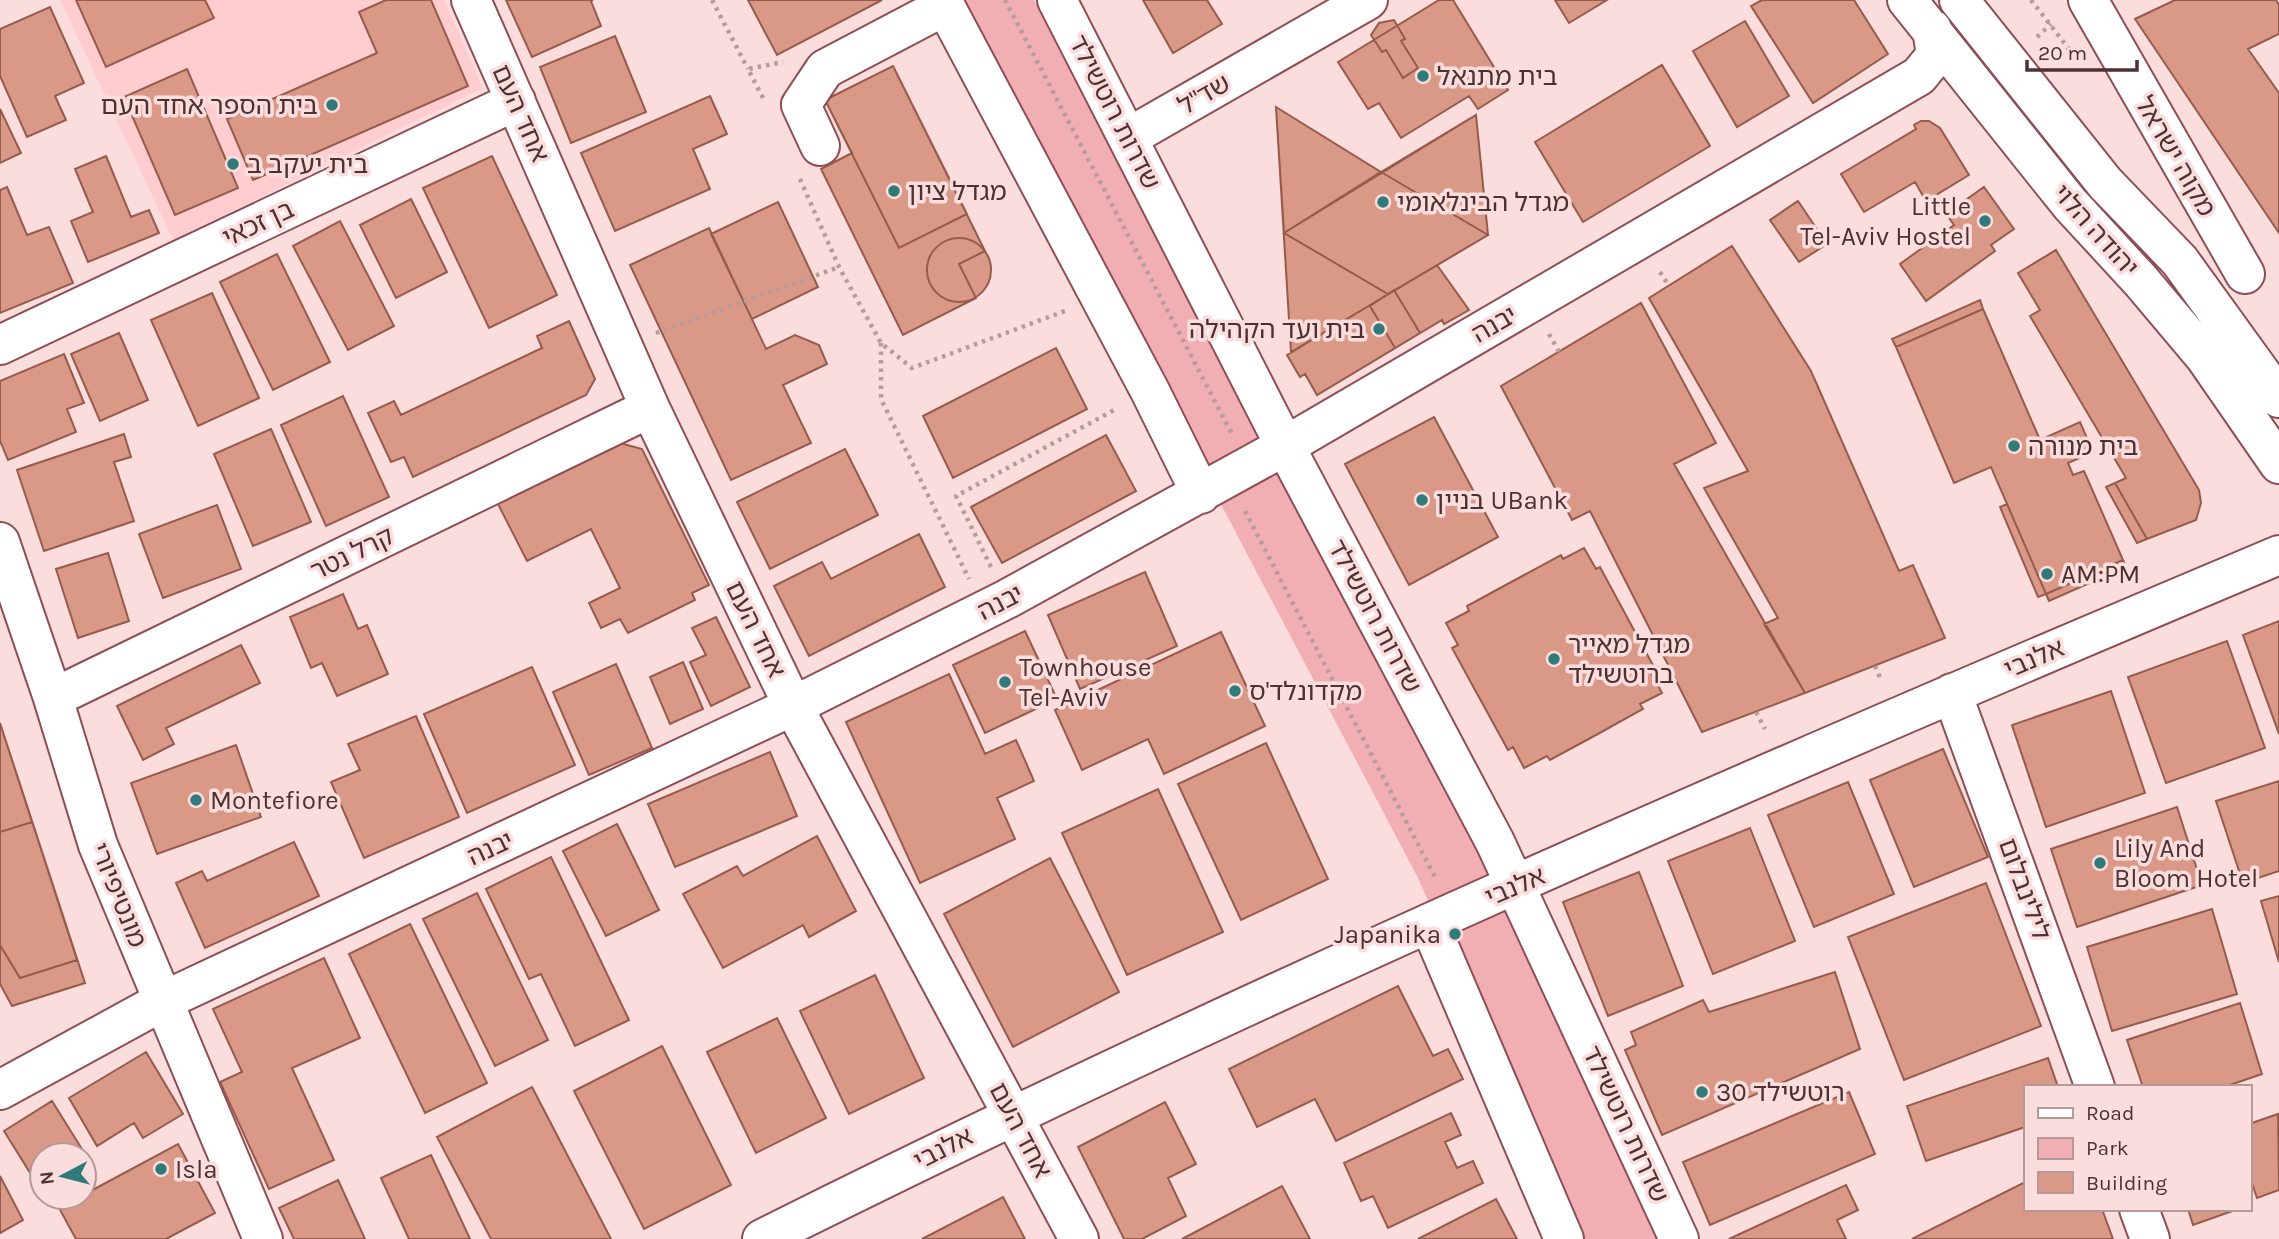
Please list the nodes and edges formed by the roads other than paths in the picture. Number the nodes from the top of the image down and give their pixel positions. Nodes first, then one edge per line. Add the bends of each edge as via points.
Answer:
1 (471, 0) edge
2 (1058, 0) edge
3 (1368, 0) edge
4 (1907, 0) edge
5 (1959, 0) edge
6 (943, 3) edge
7 (2074, 8) edge
8 (1932, 29) junction
9 (516, 101) junction
10 (1129, 137) junction
11 (820, 146) dead end
12 (2245, 274) dead end
13 (0, 345) edge
14 (2279, 398) edge
15 (650, 408) junction
16 (1285, 446) junction
17 (2279, 464) edge
18 (1200, 494) junction
19 (0, 542) edge
20 (2279, 555) edge
21 (1952, 693) junction
22 (53, 698) junction
23 (793, 706) junction
24 (1515, 885) junction
25 (1429, 923) junction
26 (163, 1001) junction
27 (2094, 1085) edge
28 (0, 1090) edge
29 (1012, 1114) junction
30 (2140, 1211) edge
31 (263, 1239) edge
32 (762, 1239) edge
33 (1079, 1239) edge
34 (1564, 1239) edge
35 (1679, 1239) edge
36 (2150, 1239) edge

1 - 9 street, אחד העם
2 - 10 street, שדרות רוטשילד
3 - 10 street, שד"ל
4 - 8 street, יהודה הלוי
5 - 14 street, יהודה הלוי via 2105,183 2180,261
6 - 11 street via 825,69 801,105
6 - 18 street
7 - 12 street, מקוה ישראל
8 - 16 street, יבנה via 1936,55 1919,76
8 - 17 street, יהודה הלוי via 2070,204 2204,357
9 - 13 street, בן זכאי
9 - 15 street, אחד העם
10 - 16 street, שדרות רוטשילד
15 - 22 street, קרל נטר
15 - 23 street, אחד העם
16 - 18 street, יבנה
16 - 24 street, שדרות רוטשילד
18 - 23 street, יבנה via 996,605
19 - 22 street, מונטיפיורי
20 - 21 street, אלנבי
21 - 24 street, אלנבי
21 - 27 street, לילינבלום
22 - 26 street, מונטיפיורי via 98,845
23 - 26 street, יבנה
23 - 29 street, אחד העם
24 - 25 street, אלנבי
24 - 35 street, שדרות רוטשילד
25 - 29 street, אלנבי
25 - 34 street
26 - 28 street, יבנה
26 - 31 street, מונטיפיורי
29 - 32 street, אלנבי
29 - 33 street, אחד העם
30 - 36 street

